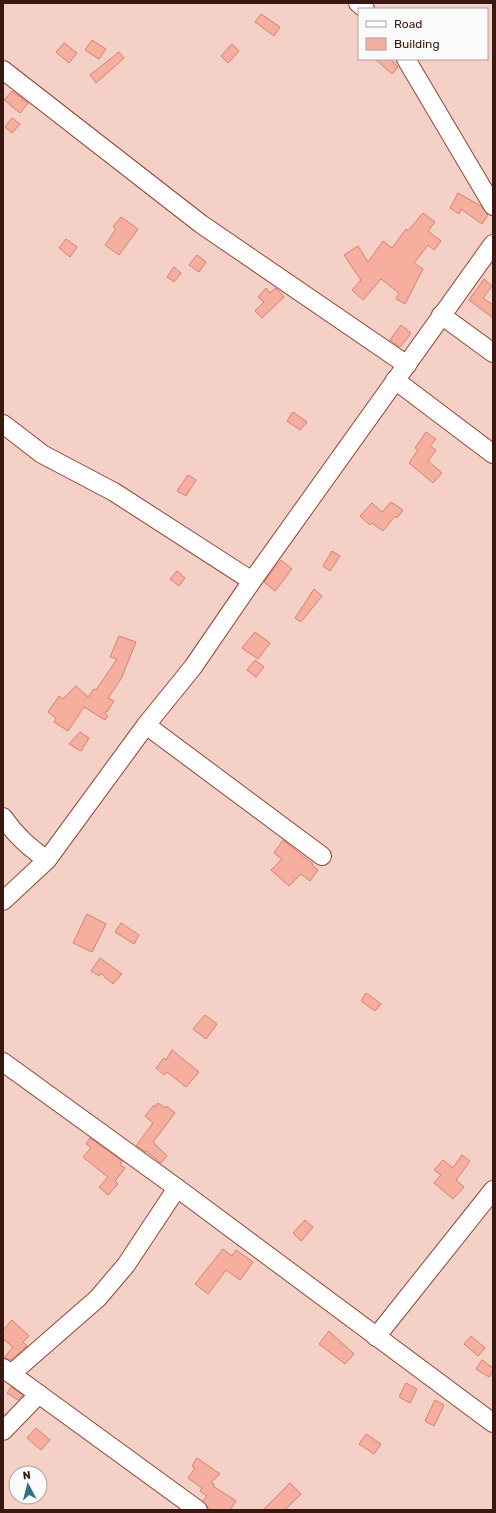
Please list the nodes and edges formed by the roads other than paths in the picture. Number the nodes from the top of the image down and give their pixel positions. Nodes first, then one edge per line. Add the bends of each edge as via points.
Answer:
1 (407, 60) edge
2 (3, 70) edge
3 (493, 206) edge
4 (493, 244) edge
5 (441, 315) junction
6 (493, 354) edge
7 (406, 365) junction
8 (396, 380) junction
9 (3, 424) edge
10 (493, 454) edge
11 (252, 581) junction
12 (146, 725) junction
13 (3, 817) edge
14 (322, 856) dead end
15 (47, 860) junction
16 (3, 901) edge
17 (3, 1062) edge
18 (177, 1188) junction
19 (493, 1190) edge
20 (376, 1337) junction
21 (7, 1371) edge
22 (39, 1394) junction
23 (493, 1423) edge
24 (3, 1431) edge
25 (198, 1510) edge

1 - 3 street
2 - 7 street via 201,224
4 - 5 street
5 - 6 street
5 - 7 street
7 - 8 street
8 - 10 street
8 - 11 street
9 - 11 street via 42,454 114,492
11 - 12 street via 193,667
12 - 14 street
12 - 15 street
13 - 15 street via 27,846
15 - 16 street
17 - 18 street
18 - 20 street
18 - 21 street via 126,1265 98,1298
19 - 20 street
20 - 23 street
21 - 22 street
22 - 24 street
22 - 25 street

